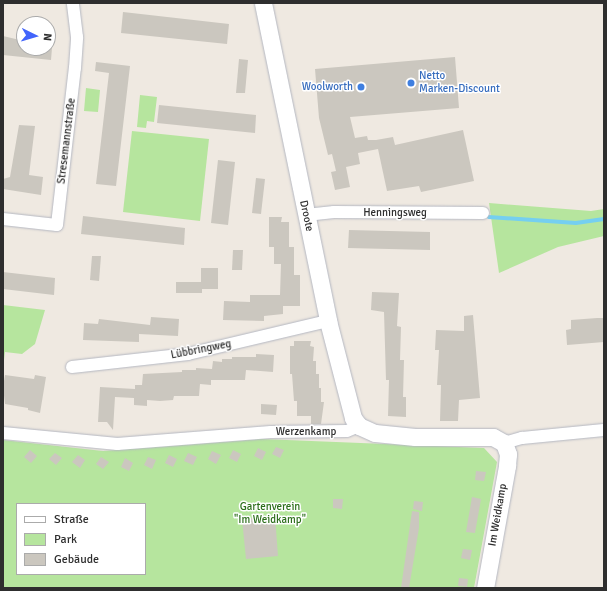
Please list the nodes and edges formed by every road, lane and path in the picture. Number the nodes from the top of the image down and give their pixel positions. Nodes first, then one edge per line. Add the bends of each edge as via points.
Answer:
1 (73, 3) edge
2 (263, 3) edge
3 (483, 213) dead end
4 (306, 215) junction
5 (3, 219) edge
6 (328, 321) junction
7 (72, 367) dead end
8 (359, 426) junction
9 (604, 430) edge
10 (3, 433) edge
11 (504, 443) junction
12 (485, 588) edge

1 - 5 street, Stresemannstraße via 77,37 75,68 57,225
2 - 4 street, Droote
3 - 4 street, Henningsweg via 334,212
4 - 6 street, Droote
6 - 7 street, Lübbringweg via 188,354
6 - 8 street, Droote via 349,408
8 - 10 street, Werzenkamp via 347,431 271,432 117,444
8 - 11 street via 375,433 395,436 493,437
9 - 11 street via 522,438
11 - 12 street, Im Weidkamp via 508,454

